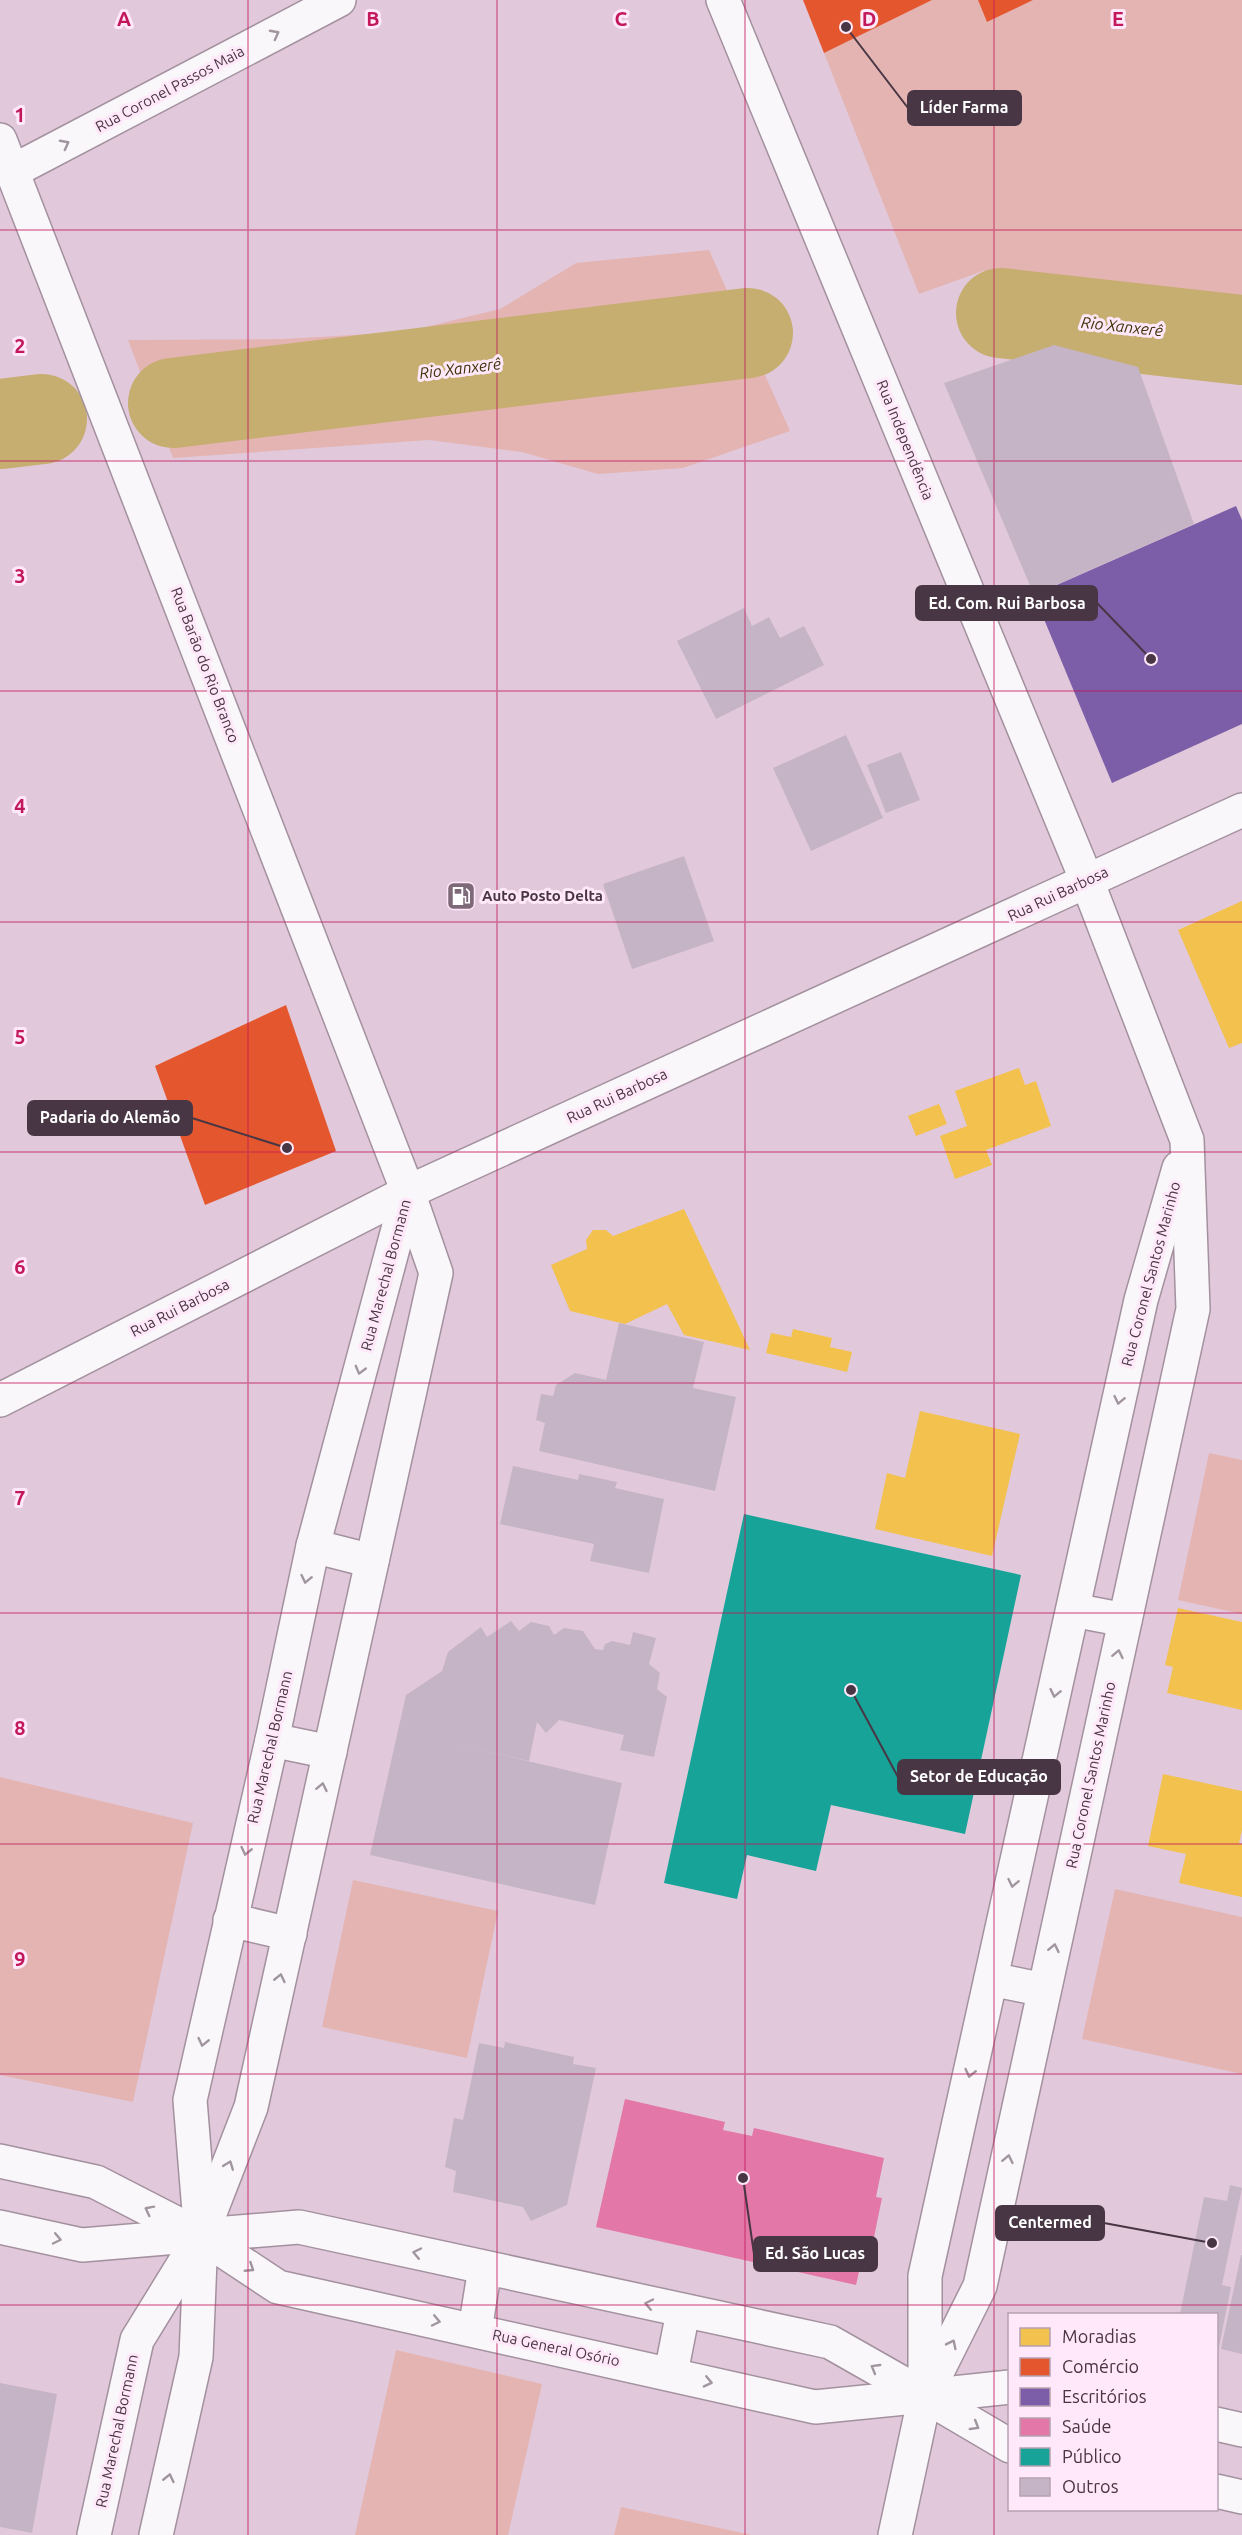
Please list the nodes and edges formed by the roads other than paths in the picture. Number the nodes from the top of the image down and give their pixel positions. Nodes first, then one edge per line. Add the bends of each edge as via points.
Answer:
1 (339, 0) edge
2 (723, 0) edge
3 (0, 140) edge
4 (7, 175) edge
5 (1242, 810) edge
6 (1087, 880) junction
7 (1187, 1140) junction
8 (408, 1192) junction
9 (0, 1400) edge
10 (313, 1546) junction
11 (372, 1561) junction
12 (1073, 1610) junction
13 (1125, 1620) junction
14 (272, 1740) junction
15 (330, 1752) junction
16 (230, 1920) junction
17 (290, 1934) junction
18 (991, 1979) junction
19 (1044, 1990) junction
20 (0, 2161) edge
21 (0, 2227) edge
22 (201, 2236) junction
23 (485, 2268) junction
24 (683, 2312) junction
25 (475, 2330) junction
26 (670, 2373) junction
27 (1008, 2387) edge
28 (925, 2396) junction
29 (1218, 2424) edge
30 (1242, 2430) edge
31 (1008, 2445) edge
32 (1218, 2491) edge
33 (1242, 2497) edge
34 (94, 2535) edge
35 (156, 2535) edge
36 (895, 2535) edge

4 -> 1 street, Rua Coronel Passos Maia
2 - 6 street, Rua Independência
3 - 4 street, Rua Barão do Rio Branco
4 - 8 street, Rua Barão do Rio Branco
5 - 6 street, Rua Rui Barbosa
6 - 7 street, Rua Coronel Santos Marinho
6 - 8 street, Rua Rui Barbosa
7 -> 12 street, Rua Coronel Santos Marinho via 1141,1300
7 - 13 street, Rua Coronel Santos Marinho via 1193,1309
8 - 9 street, Rua Rui Barbosa
8 -> 10 street, Rua Marechal Bormann
8 - 11 street, Rua Marechal Bormann via 436,1273
10 - 11 street
10 -> 14 street, Rua Marechal Bormann
11 - 15 street, Rua Marechal Bormann
12 - 13 street
12 -> 18 street, Rua Coronel Santos Marinho
19 -> 13 street, Rua Coronel Santos Marinho
14 - 15 street
14 -> 16 street, Rua Marechal Bormann
17 -> 15 street, Rua Marechal Bormann
16 - 17 street
16 -> 22 street, Rua Marechal Bormann via 190,2100
22 -> 17 street, Rua Marechal Bormann via 251,2107
18 - 19 street
18 -> 28 street, Rua Coronel Santos Marinho via 925,2276
28 -> 19 street, Rua Coronel Santos Marinho via 980,2286
22 -> 20 street, Rua General Osório via 96,2182
21 -> 22 street via 82,2245
23 -> 22 street via 299,2227
22 -> 25 street, Rua General Osório via 278,2287
22 - 34 street, Rua Marechal Bormann via 137,2340
35 -> 22 street, Rua Marechal Bormann via 196,2357
24 -> 23 street
23 - 25 street
24 - 26 street
28 -> 24 street via 830,2342
25 - 26 street, Rua General Osório
26 -> 28 street, Rua General Osório via 814,2407
27 - 28 street, Rua General Osório
28 -> 31 street
28 - 36 street, Rua Coronel Santos Marinho
29 - 30 street
32 - 33 street

